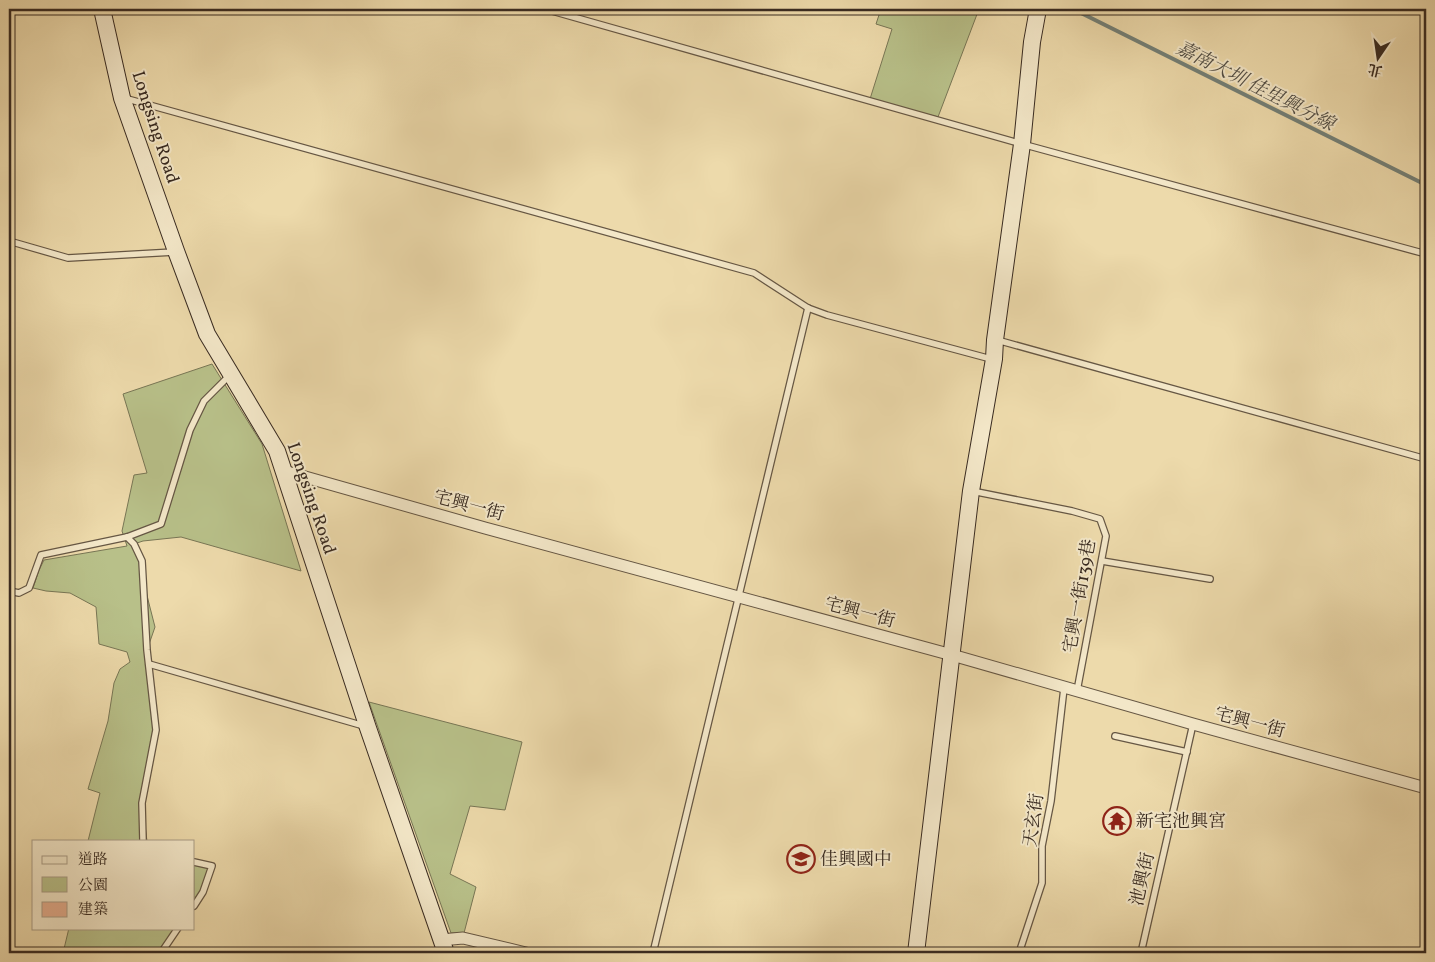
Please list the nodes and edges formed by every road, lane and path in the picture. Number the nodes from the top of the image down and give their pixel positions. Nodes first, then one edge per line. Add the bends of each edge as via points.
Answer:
1 (102, 9) edge
2 (546, 9) edge
3 (1038, 9) edge
4 (122, 98) junction
5 (1022, 144) junction
6 (9, 240) edge
7 (176, 252) junction
8 (1426, 254) edge
9 (808, 308) junction
10 (995, 340) junction
11 (994, 360) junction
12 (231, 373) junction
13 (1426, 459) edge
14 (284, 471) junction
15 (971, 491) junction
16 (127, 537) junction
17 (1102, 561) junction
18 (1210, 579) dead end
19 (9, 591) edge
20 (738, 597) junction
21 (952, 655) junction
22 (149, 664) junction
23 (1064, 688) junction
24 (1077, 691) junction
25 (1193, 724) junction
26 (368, 728) junction
27 (1115, 736) dead end
28 (1187, 752) junction
29 (1426, 788) edge
30 (143, 840) edge
31 (195, 862) edge
32 (195, 904) edge
33 (177, 930) edge
34 (444, 946) edge
35 (161, 953) edge
36 (526, 953) edge
37 (653, 953) edge
38 (916, 953) edge
39 (1019, 953) edge
40 (1141, 953) edge

1 - 4 street, Longsing Road
2 - 5 lane
3 - 5 street
4 - 7 street, Longsing Road
4 - 9 lane via 754,273
5 - 8 lane
5 - 10 street
6 - 7 lane via 68,258
7 - 12 street, Longsing Road via 207,334
9 - 11 lane
9 - 20 lane
10 - 11 street
10 - 13 lane
11 - 15 street
12 - 14 street, Longsing Road via 277,451
12 - 16 lane via 204,401 190,430 161,524
14 - 20 street, 宅興一街
14 - 26 street, Longsing Road
15 - 17 lane, 宅興一街139巷 via 1100,519 1106,536
15 - 21 street
16 - 19 lane via 41,555 29,588 19,593
16 - 22 lane via 142,561
17 - 18 lane
17 - 24 lane, 宅興一街139巷
20 - 21 street, 宅興一街
20 - 37 lane
21 - 23 street, 宅興一街
21 - 38 street
22 - 26 lane
22 - 30 lane via 156,730 142,803
23 - 24 street, 宅興一街
23 - 39 lane, 天玄街 via 1051,801 1042,846 1042,883
24 - 25 street, 宅興一街
25 - 28 lane, 池興街
25 - 29 street, 宅興一街
26 - 34 street, Longsing Road
27 - 28 lane
28 - 40 lane, 池興街
31 - 32 lane via 212,866
33 - 35 lane
34 - 36 street via 463,938

